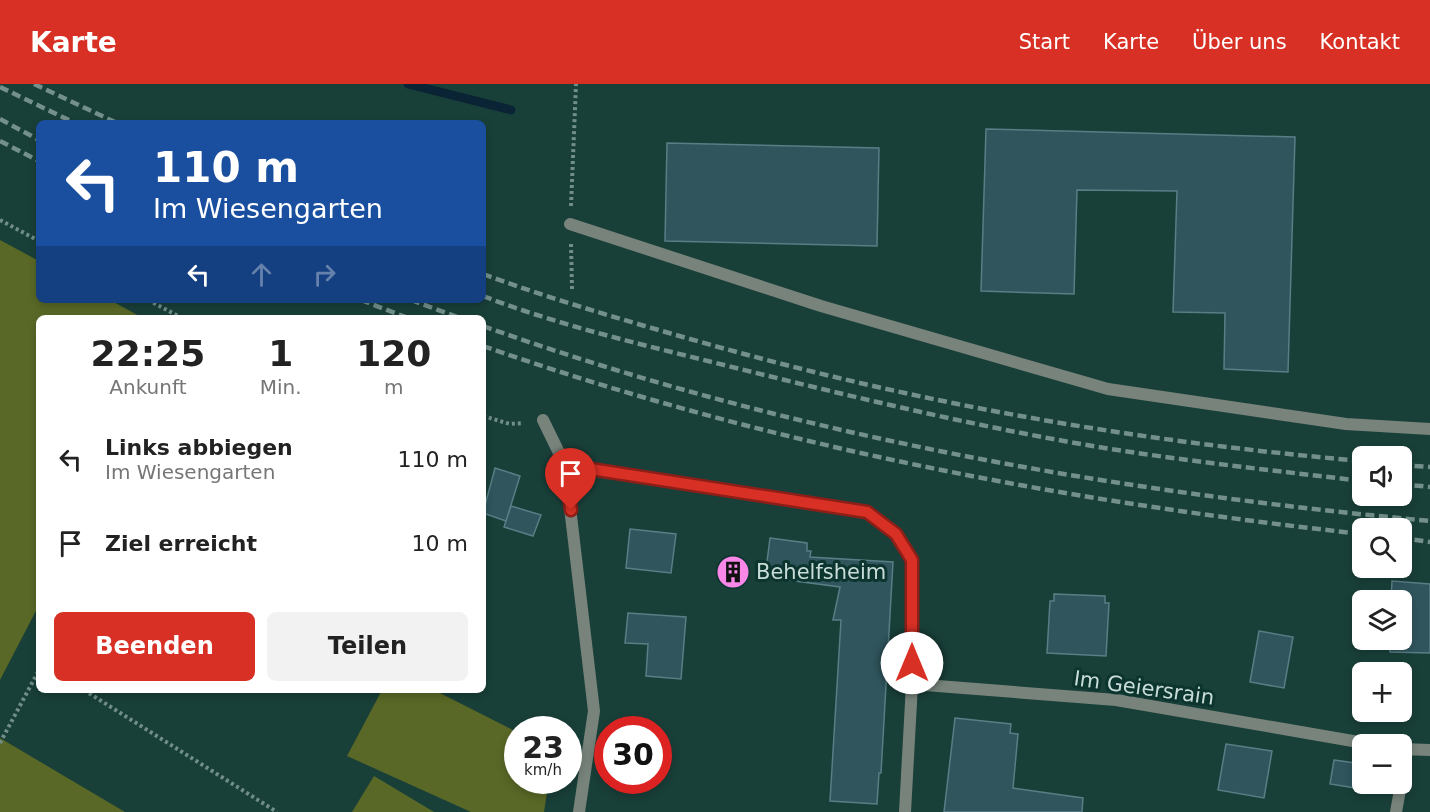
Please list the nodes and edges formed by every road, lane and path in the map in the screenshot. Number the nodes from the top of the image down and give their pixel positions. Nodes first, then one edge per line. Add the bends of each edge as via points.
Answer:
1 (576, 84) edge
2 (0, 220) edge
3 (570, 224) junction
4 (36, 239) edge
5 (572, 289) dead end
6 (154, 303) edge
7 (176, 315) edge
8 (486, 417) edge
9 (543, 420) joint
10 (1430, 429) edge
11 (565, 465) junction
12 (36, 676) edge
13 (912, 684) junction
14 (89, 693) edge
15 (1352, 741) edge
16 (0, 743) edge
17 (1412, 750) edge
18 (1430, 750) edge
19 (1398, 794) edge
20 (277, 812) edge
21 (579, 812) edge
22 (904, 812) edge
23 (1396, 812) edge

1 - 3 path
2 - 4 path
3 - 5 path
3 - 10 street via 821,306 1108,389 1346,424
6 - 7 path
8 - 9 path via 510,424
9 - 11 street
11 - 13 street via 867,512 896,534 912,560
11 - 21 street via 594,711
12 - 16 path
13 - 15 street, Im Geiersrain via 1116,700
13 - 22 street
14 - 20 path
17 - 18 street
19 - 23 street

